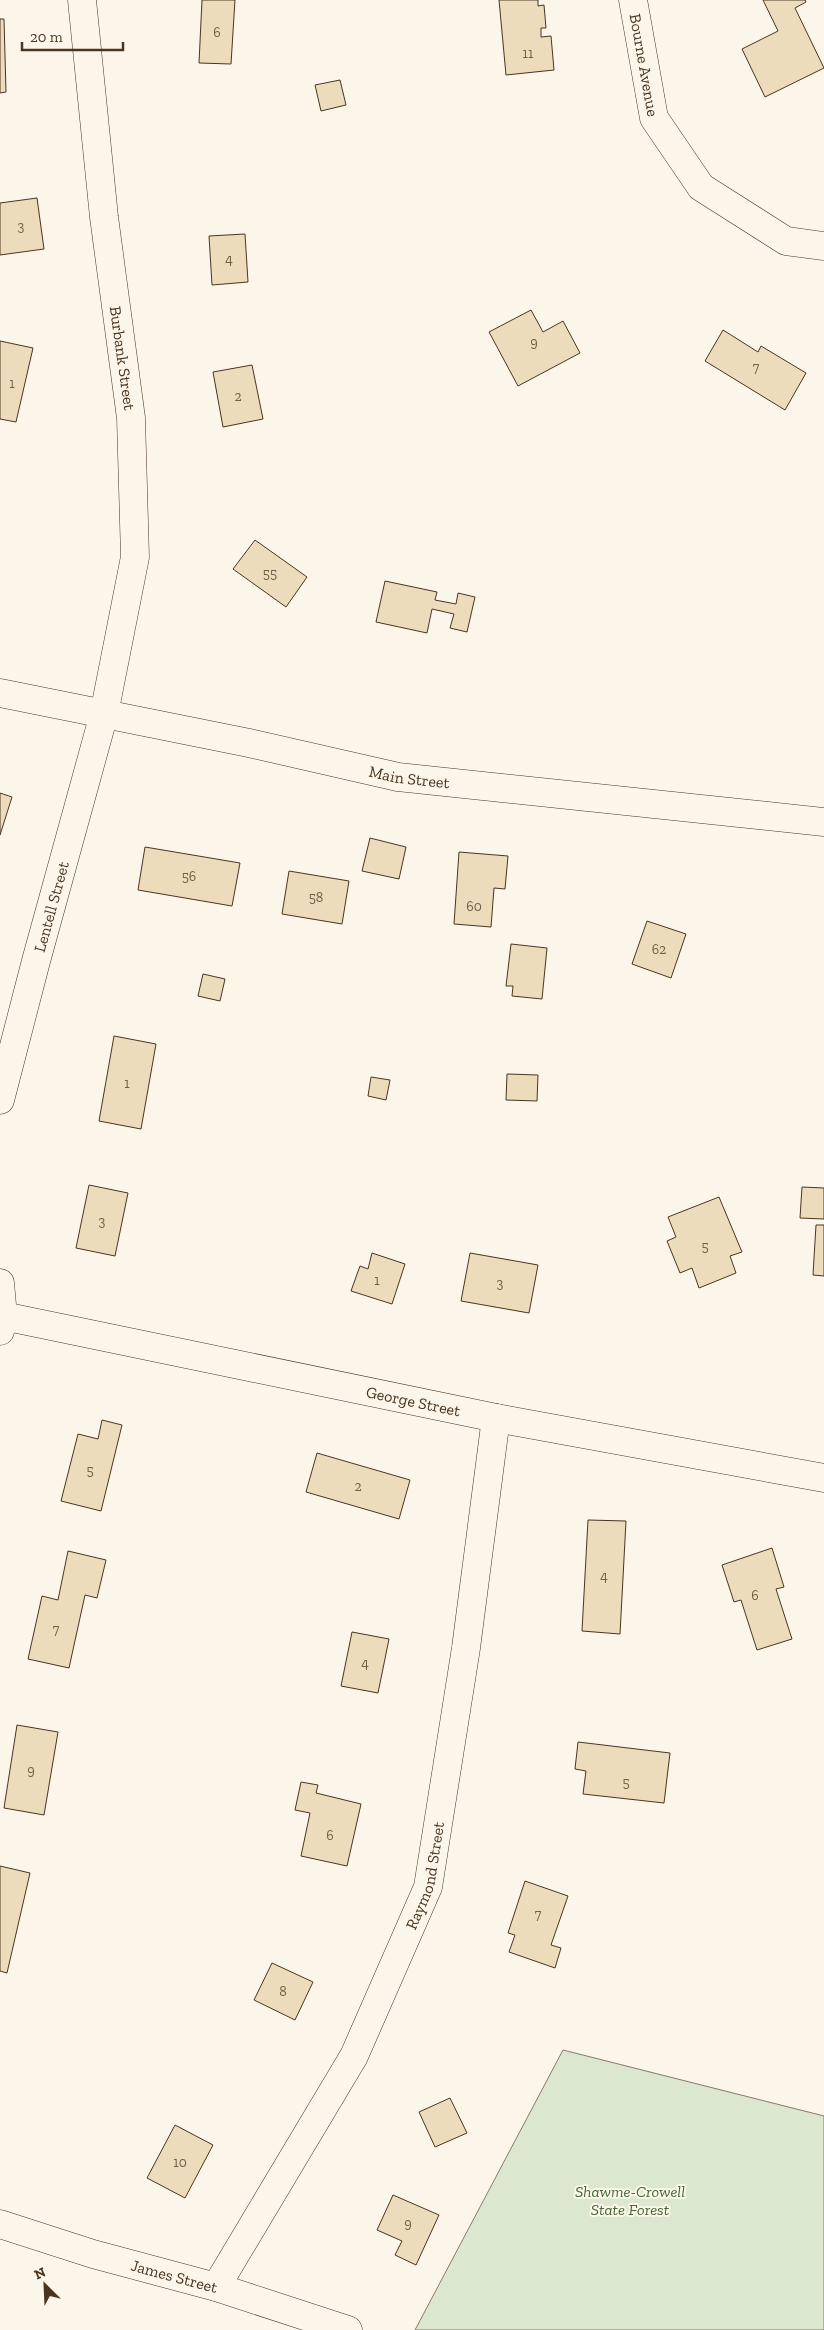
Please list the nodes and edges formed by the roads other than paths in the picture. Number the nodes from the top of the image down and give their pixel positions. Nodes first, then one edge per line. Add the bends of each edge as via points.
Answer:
1 (82, 0) edge
2 (633, 0) edge
3 (824, 246) edge
4 (0, 693) edge
5 (104, 714) junction
6 (824, 822) edge
7 (0, 1100) edge
8 (0, 1283) edge
9 (1, 1323) edge
10 (496, 1418) junction
11 (824, 1478) edge
12 (0, 2224) edge
13 (216, 2287) junction
14 (348, 2330) edge

1 - 5 street, Burbank Street via 104,217 131,418 135,557
2 - 3 street, Bourne Avenue via 654,118 701,187 786,241
4 - 5 street, Main Street
5 - 6 street, Main Street via 398,777
5 - 7 street, Lentell Street
8 - 9 street
9 - 10 street, George Street
10 - 11 street, George Street
10 - 13 street, Raymond Street via 466,1648 428,1887 354,2056
12 - 13 street, James Street via 93,2254
13 - 14 street, James Street

